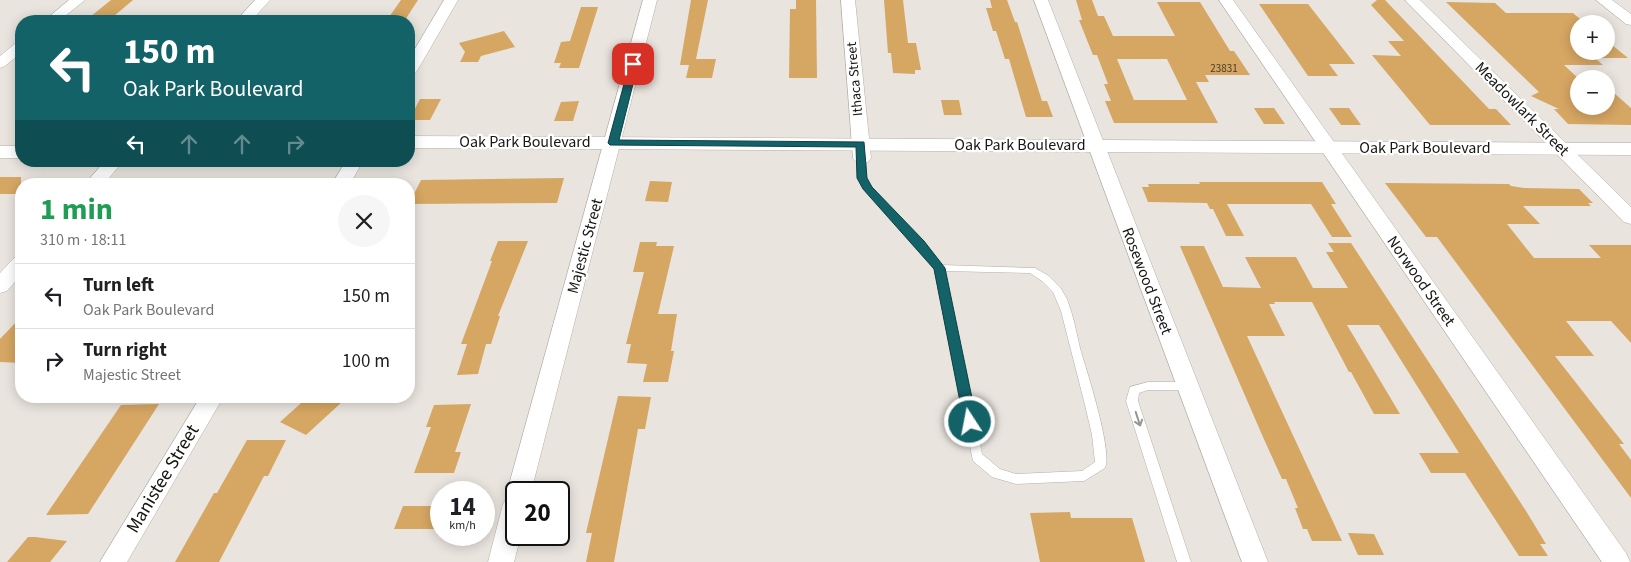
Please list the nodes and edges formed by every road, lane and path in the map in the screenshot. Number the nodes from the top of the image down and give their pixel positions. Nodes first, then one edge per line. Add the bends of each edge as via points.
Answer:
1 (78, 0) edge
2 (263, 0) edge
3 (451, 0) edge
4 (650, 0) edge
5 (848, 0) edge
6 (1040, 0) edge
7 (1226, 0) edge
8 (1412, 0) edge
9 (1604, 1) edge
10 (1631, 2) edge
11 (59, 15) edge
12 (249, 15) edge
13 (1631, 21) edge
14 (15, 51) edge
15 (415, 61) edge
16 (0, 63) edge
17 (0, 139) edge
18 (15, 139) edge
19 (415, 142) edge
20 (611, 149) junction
21 (1631, 149) edge
22 (861, 151) junction
23 (0, 152) edge
24 (15, 152) edge
25 (1098, 152) junction
26 (1333, 154) junction
27 (415, 155) edge
28 (1568, 155) junction
29 (1631, 163) edge
30 (110, 167) edge
31 (351, 167) edge
32 (99, 178) edge
33 (345, 178) edge
34 (1631, 218) edge
35 (940, 268) junction
36 (15, 270) edge
37 (0, 286) edge
38 (1187, 386) junction
39 (209, 403) edge
40 (522, 481) edge
41 (505, 546) edge
42 (113, 562) edge
43 (501, 562) edge
44 (1184, 562) edge
45 (1255, 562) edge
46 (1618, 562) edge

1 - 11 street
2 - 12 street
3 - 15 street
4 - 20 street, Majestic Street
5 - 22 street, Ithaca Street
6 - 25 street, Rosewood Street
7 - 26 street, Norwood Street
8 - 28 street, Meadowlark Street
9 - 10 street
9 - 13 street
14 - 16 street
17 - 18 street
19 - 20 street, Oak Park Boulevard
20 - 22 street, Oak Park Boulevard
20 - 27 street, Oak Park Boulevard
20 - 40 street, Majestic Street
21 - 28 street, Oak Park Boulevard
22 - 25 street, Oak Park Boulevard
22 - 35 lane via 862,178 868,189
23 - 24 street
25 - 26 street, Oak Park Boulevard
25 - 38 street, Rosewood Street
26 - 28 street, Oak Park Boulevard
26 - 46 street, Norwood Street
28 - 29 street, Oak Park Boulevard
28 - 34 street, Meadowlark Street
30 - 32 street
31 - 33 street
35 - 35 lane via 977,457 996,473 1016,479 1084,476 1101,464 1062,299 1045,276 1032,270
36 - 37 street
38 -> 44 lane via 1148,386 1134,390 1132,401
38 - 45 street, Rosewood Street
39 - 42 street, Manistee Street
41 - 43 street

